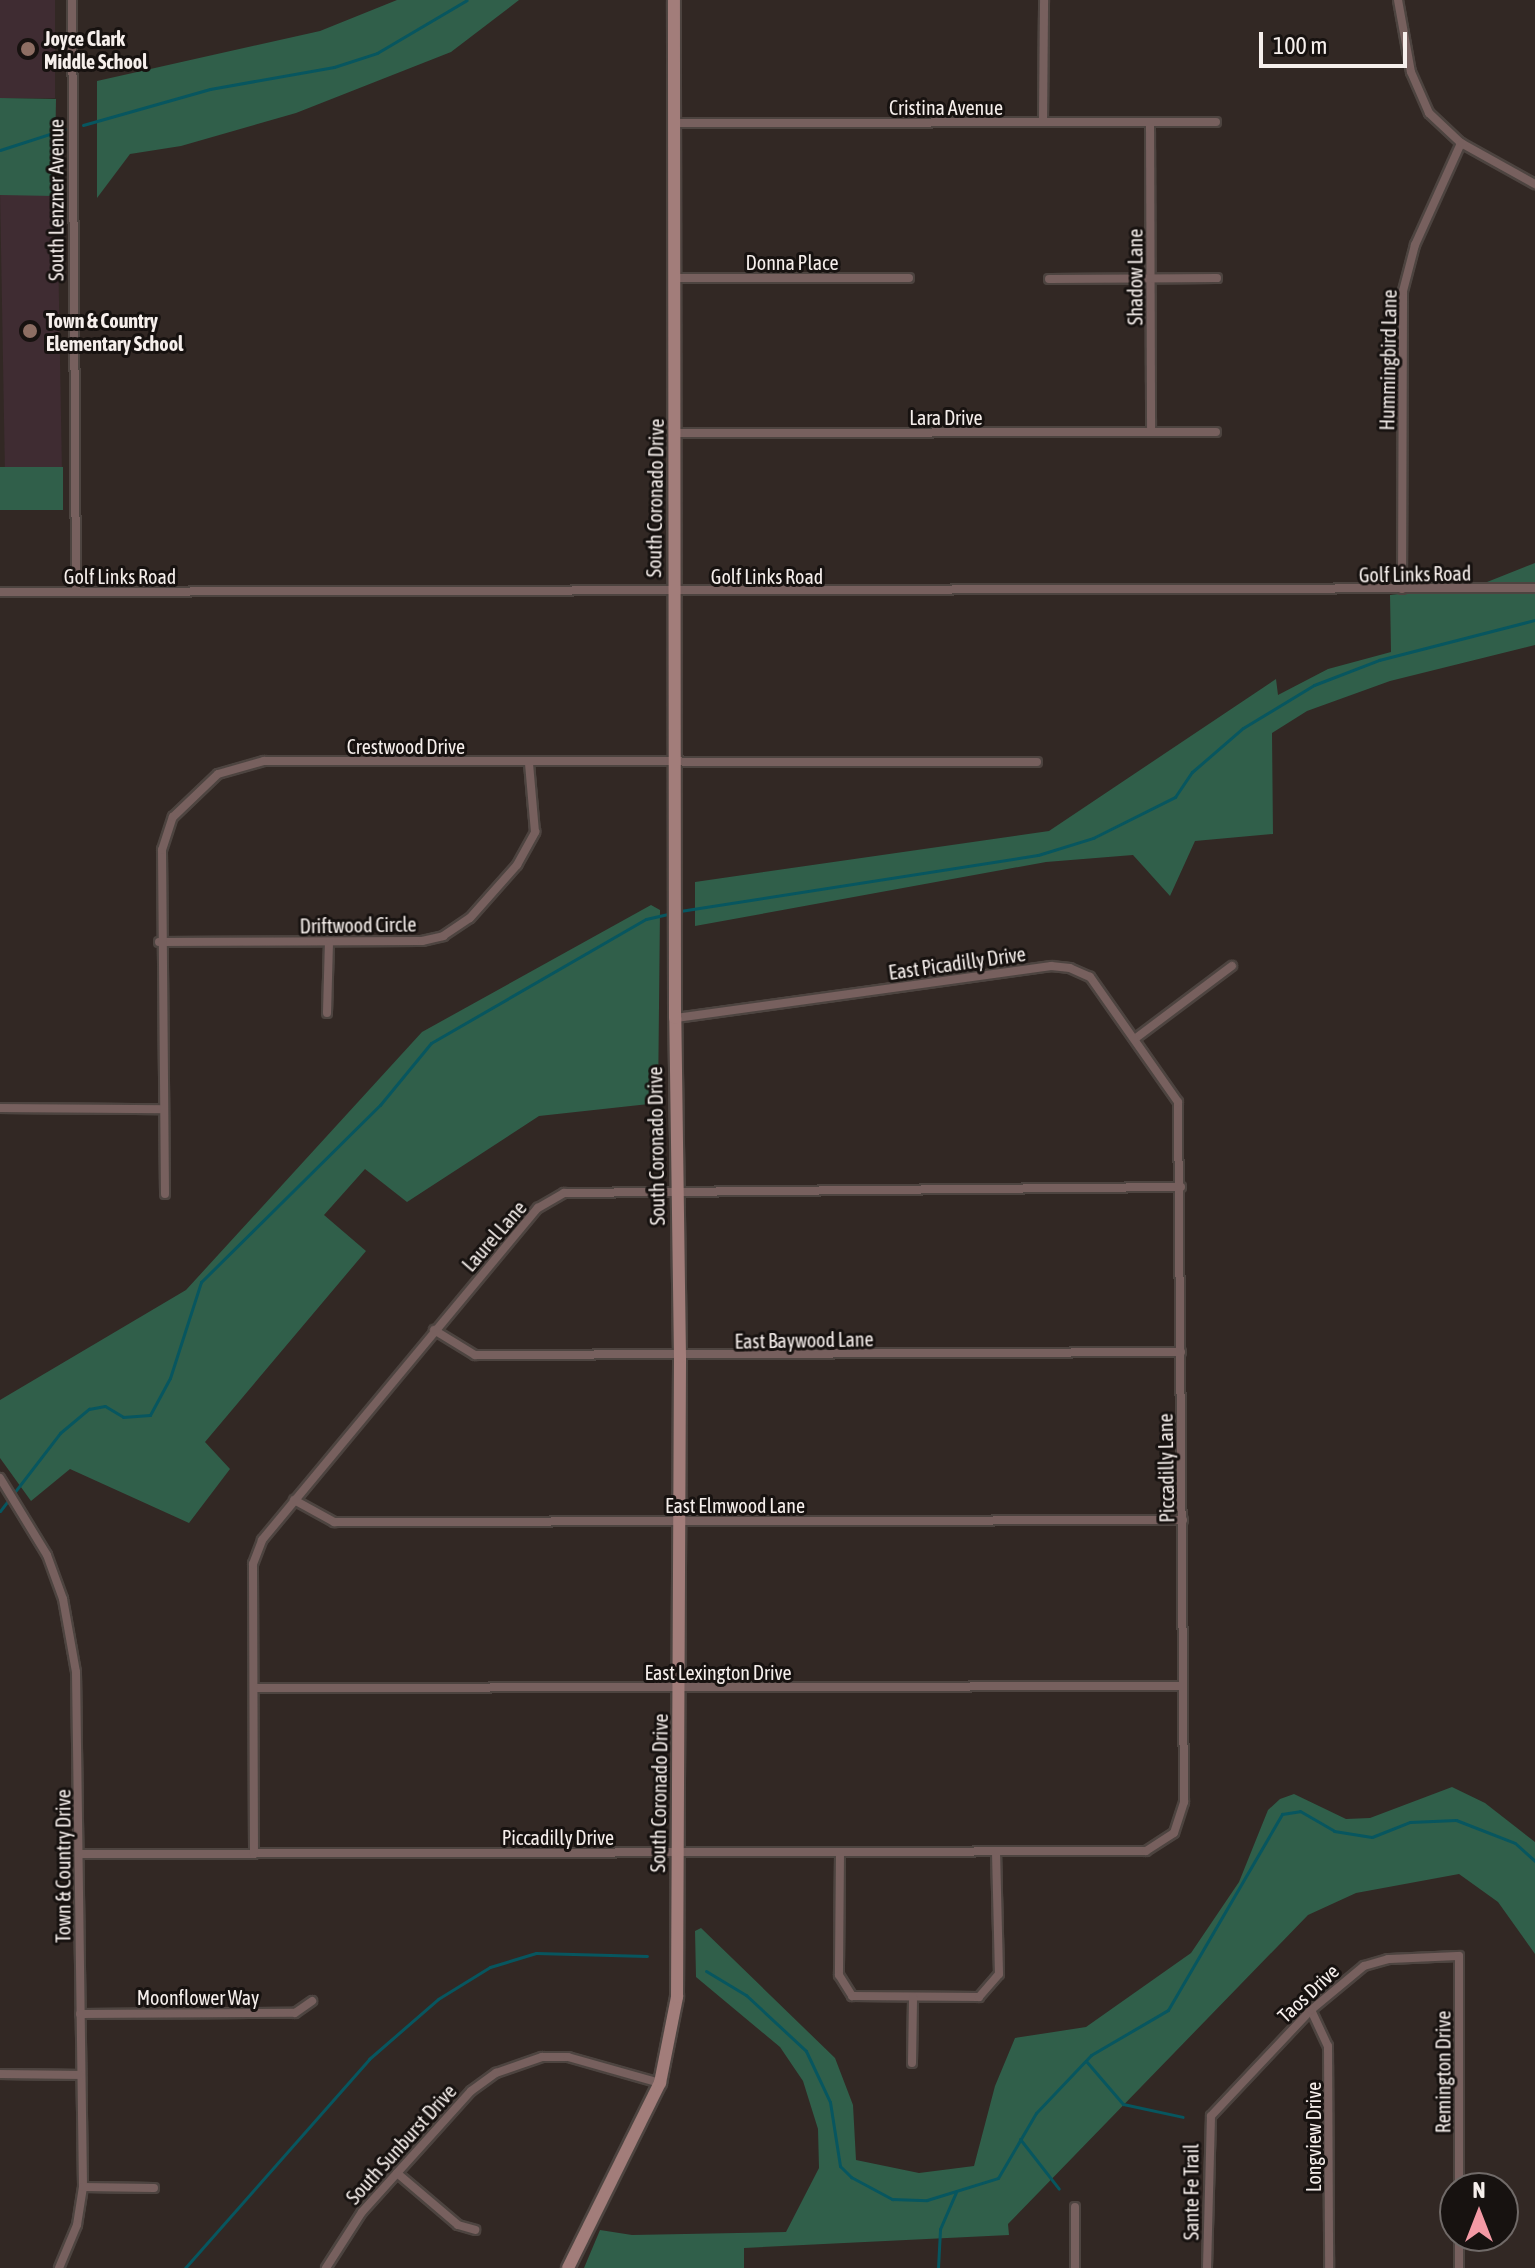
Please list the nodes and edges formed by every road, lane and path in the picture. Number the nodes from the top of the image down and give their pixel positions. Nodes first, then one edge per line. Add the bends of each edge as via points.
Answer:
1 (72, 0) edge
2 (674, 0) edge
3 (1044, 0) edge
4 (1398, 0) edge
5 (1043, 122) junction
6 (1150, 122) junction
7 (1216, 122) dead end
8 (675, 123) junction
9 (1461, 143) junction
10 (1535, 184) edge
11 (675, 278) junction
12 (909, 278) dead end
13 (1217, 278) dead end
14 (1049, 279) dead end
15 (1151, 279) junction
16 (1151, 432) junction
17 (1216, 432) dead end
18 (676, 433) junction
19 (1535, 588) edge
20 (1402, 589) junction
21 (76, 591) junction
22 (0, 592) edge
23 (674, 593) junction
24 (676, 762) junction
25 (1037, 762) dead end
26 (529, 763) junction
27 (159, 942) junction
28 (329, 942) junction
29 (1232, 966) dead end
30 (327, 1013) dead end
31 (675, 1018) junction
32 (1136, 1038) junction
33 (1178, 1102) joint
34 (0, 1108) edge
35 (163, 1109) junction
36 (1181, 1187) junction
37 (677, 1191) junction
38 (165, 1194) dead end
39 (434, 1330) junction
40 (1181, 1352) junction
41 (680, 1357) junction
42 (0, 1478) edge
43 (294, 1500) junction
44 (1183, 1520) junction
45 (680, 1521) junction
46 (1182, 1686) junction
47 (254, 1688) junction
48 (680, 1688) junction
49 (1174, 1833) joint
50 (678, 1852) junction
51 (996, 1852) junction
52 (840, 1853) junction
53 (80, 1854) junction
54 (254, 1854) junction
55 (1459, 1956) joint
56 (913, 1997) junction
57 (312, 2001) dead end
58 (1311, 2010) junction
59 (80, 2014) junction
60 (912, 2063) dead end
61 (0, 2074) edge
62 (81, 2075) junction
63 (660, 2083) junction
64 (1211, 2116) joint
65 (1459, 2172) edge
66 (397, 2173) junction
67 (83, 2187) junction
68 (154, 2188) dead end
69 (1075, 2207) dead end
70 (475, 2230) dead end
71 (59, 2268) edge
72 (326, 2268) edge
73 (568, 2268) edge
74 (1075, 2268) edge
75 (1207, 2268) edge
76 (1329, 2268) edge

1 - 21 street, South Lenzner Avenue
2 - 8 street, South Coronado Drive
3 - 5 street
4 - 9 street via 1418,95
5 - 6 street, Cristina Avenue
5 - 8 street, Cristina Avenue
6 - 7 street, Cristina Avenue
6 - 15 street, Shadow Lane
8 - 11 street, South Coronado Drive
9 - 10 street
9 - 20 street, Hummingbird Lane via 1415,245 1403,291
11 - 12 street, Donna Place
11 - 18 street, South Coronado Drive
13 - 15 street
14 - 15 street
15 - 16 street, Shadow Lane
16 - 17 street, Lara Drive
16 - 18 street, Lara Drive
18 - 23 street, South Coronado Drive
19 - 20 street, Golf Links Road
20 - 23 street, Golf Links Road
21 - 22 street, Golf Links Road
21 - 23 street, Golf Links Road
23 - 24 street, South Coronado Drive
24 - 25 street, Crestwood Drive
24 - 26 street, Crestwood Drive
24 - 31 street, South Coronado Drive
26 - 27 street, Crestwood Drive via 264,761 218,774 173,817 162,850
26 - 28 street, Driftwood Circle via 535,832 517,865 470,918 443,936 422,941
27 - 28 street, Driftwood Circle
27 - 35 street, Crestwood Drive
28 - 30 street
29 - 32 street
31 - 32 street, East Picadilly Drive via 1051,966 1090,977
31 - 37 street, South Coronado Drive
32 - 33 street, East Picadilly Drive
33 - 36 street, Piccadilly Lane
34 - 35 street
35 - 38 street, Crestwood Drive
36 - 37 street, Laurel Lane
36 - 40 street, Piccadilly Lane
37 - 39 street, Laurel Lane via 564,1193 538,1208
37 - 41 street, South Coronado Drive
39 - 41 street, East Baywood Lane via 475,1355
39 - 43 street, Laurel Lane
40 - 41 street, East Baywood Lane
40 - 44 street, Piccadilly Lane
41 - 45 street, South Coronado Drive
42 - 53 street, Town & Country Drive via 33,1528 63,1599 76,1672
43 - 45 street, East Elmwood Lane via 334,1522
43 - 47 street, Laurel Lane via 262,1540 253,1564
44 - 45 street, East Elmwood Lane
44 - 46 street, Piccadilly Lane
45 - 48 street, South Coronado Drive
46 - 48 street, East Lexington Drive
46 - 49 street, Piccadilly Lane via 1184,1802
47 - 48 street, East Lexington Drive
47 - 54 street, Laurel Lane
48 - 50 street, South Coronado Drive
49 - 51 street, Piccadilly Drive via 1146,1851
50 - 52 street, Piccadilly Drive
50 - 54 street, Piccadilly Drive
50 - 63 street, South Coronado Drive via 677,1997
51 - 52 street, Piccadilly Drive
51 - 56 street via 999,1974 979,1997
52 - 56 street via 839,1975 852,1996
53 - 54 street, Piccadilly Drive
53 - 59 street, Town & Country Drive
55 - 58 street, Taos Drive via 1388,1959 1364,1966
55 - 65 street, Remington Drive
56 - 60 street
57 - 59 street, Moonflower Way via 295,2013
58 - 64 street, Taos Drive
58 - 76 street, Longview Drive via 1328,2046
59 - 62 street, Town & Country Drive
61 - 62 street
62 - 67 street, Town & Country Drive
63 - 66 street, South Sunburst Drive via 591,2060 542,2057 519,2062 471,2091
63 - 73 street, South Coronado Drive
64 - 75 street, Sante Fe Trail
66 - 70 street via 458,2225
66 - 72 street, South Sunburst Drive via 338,2242
67 - 68 street
67 - 71 street, Town & Country Drive via 77,2225
69 - 74 street

